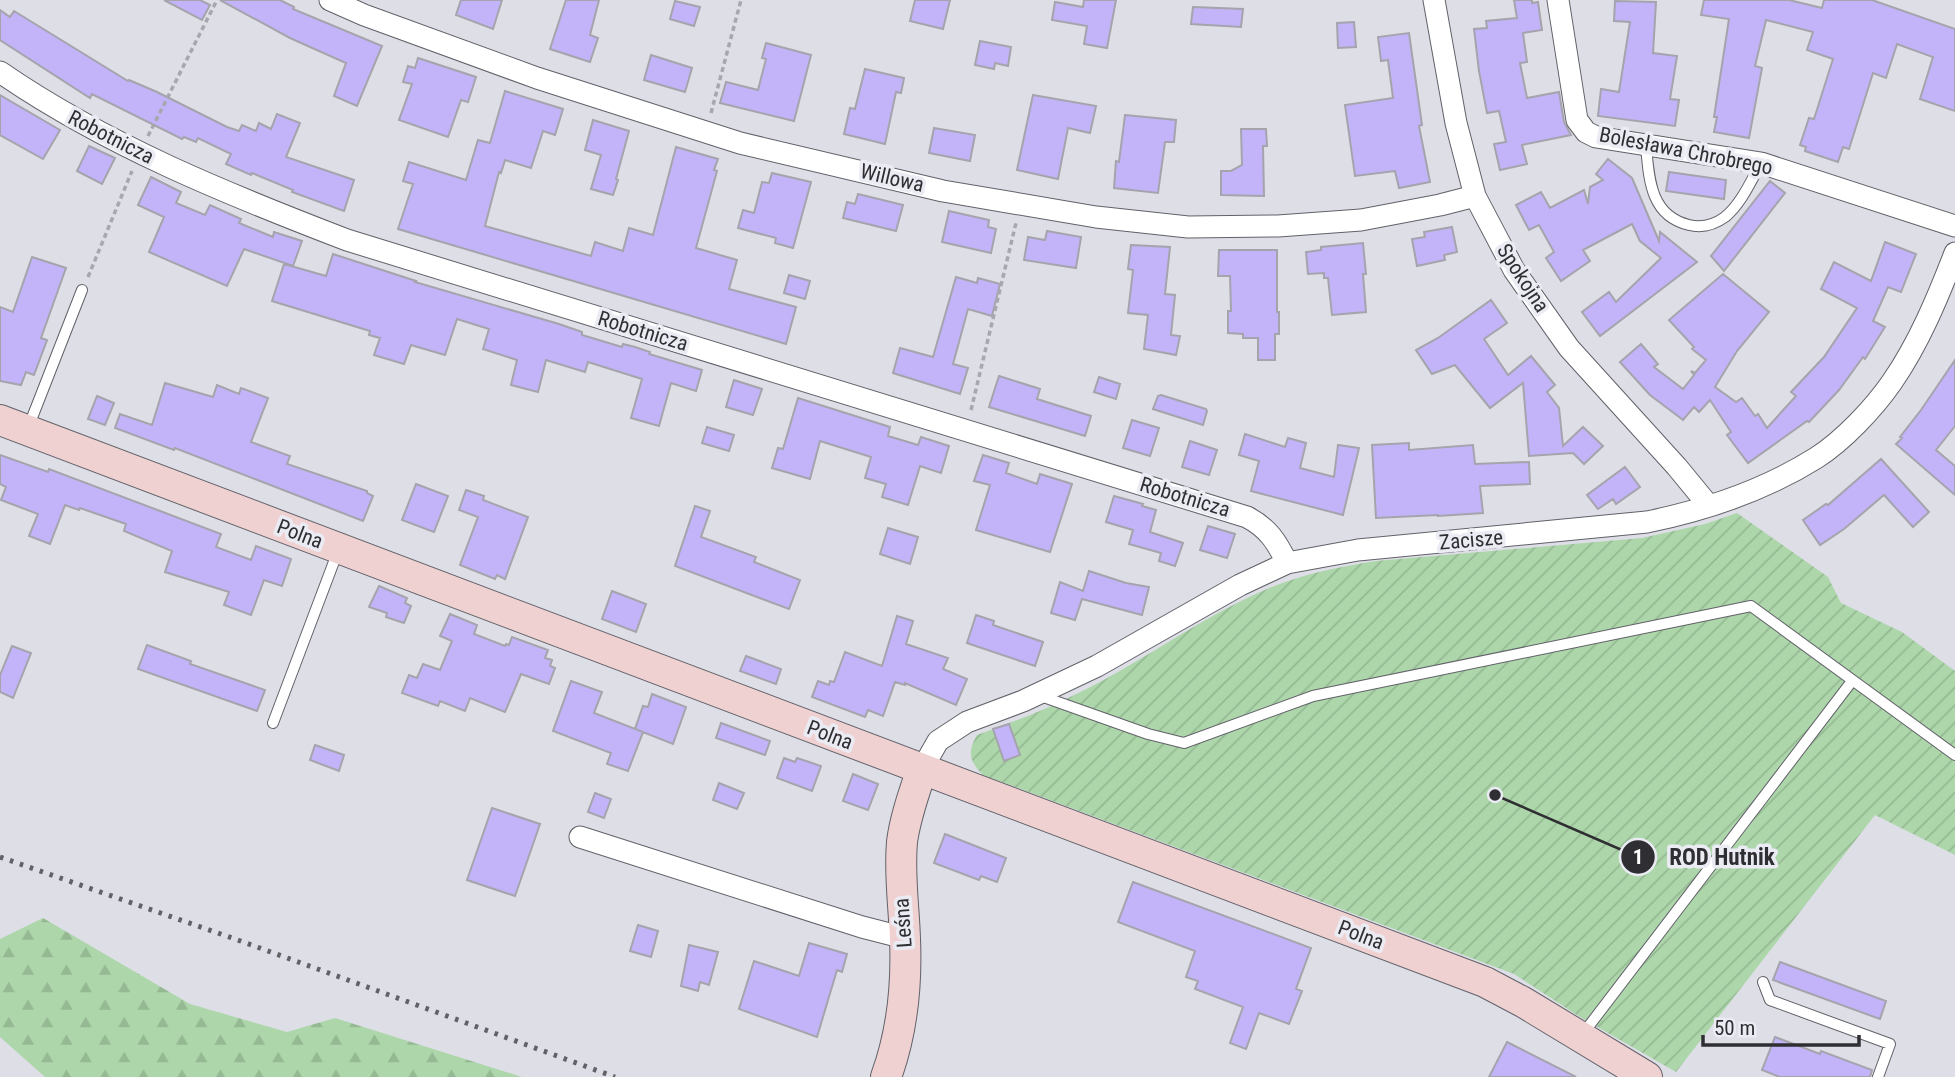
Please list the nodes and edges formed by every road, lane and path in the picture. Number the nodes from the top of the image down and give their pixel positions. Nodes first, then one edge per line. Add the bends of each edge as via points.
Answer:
1 (330, 0) edge
2 (741, 0) edge
3 (1434, 0) edge
4 (1558, 0) edge
5 (0, 72) edge
6 (706, 132) junction
7 (1646, 146) junction
8 (1761, 163) junction
9 (1475, 195) junction
10 (1021, 204) junction
11 (1955, 226) edge
12 (1955, 253) edge
13 (82, 290) dead end
14 (14, 425) edge
15 (966, 430) junction
16 (1709, 506) junction
17 (340, 549) junction
18 (1287, 563) junction
19 (1852, 681) junction
20 (1037, 694) junction
21 (273, 723) dead end
22 (1955, 755) edge
23 (922, 769) junction
24 (580, 837) dead end
25 (905, 938) junction
26 (1763, 982) dead end
27 (1581, 1037) junction
28 (886, 1077) edge
29 (1647, 1077) edge
30 (1878, 1077) edge

1 - 6 street, Willowa via 537,78
2 - 6 path
3 - 9 street, Spokojna via 1456,123
4 - 7 street, Bolesława Chrobrego via 1577,120 1596,137
5 - 15 street, Robotnicza via 43,102 140,152 243,200 346,240
6 - 10 street, Willowa via 943,191
7 - 8 street, Bolesława Chrobrego
7 - 8 lane via 1650,184 1660,207 1679,223 1695,226 1712,225 1726,216
8 - 11 street, Bolesława Chrobrego
9 - 10 street, Willowa via 1361,220 1278,226 1188,227
9 - 16 street, Spokojna via 1514,270 1570,348
10 - 15 path
12 - 16 street, Zacisze via 1917,340 1892,383 1859,422 1818,457 1756,489
13 - 14 lane
14 - 17 street, Polna
15 - 18 street, Robotnicza via 1247,517 1270,533
16 - 18 street, Zacisze via 1647,522 1358,550
17 - 21 lane
17 - 23 street, Polna
18 - 20 street, Zacisze
19 - 20 lane via 1751,606 1313,696 1184,743
19 - 22 lane
19 - 27 lane
20 - 23 street, Zacisze via 967,722 938,741
23 - 25 street, Leśna via 902,840
23 - 27 street, Polna via 1485,982
24 - 25 street
25 - 28 street, Leśna via 906,990
26 - 30 lane via 1770,1000 1890,1044
27 - 29 street, Polna

